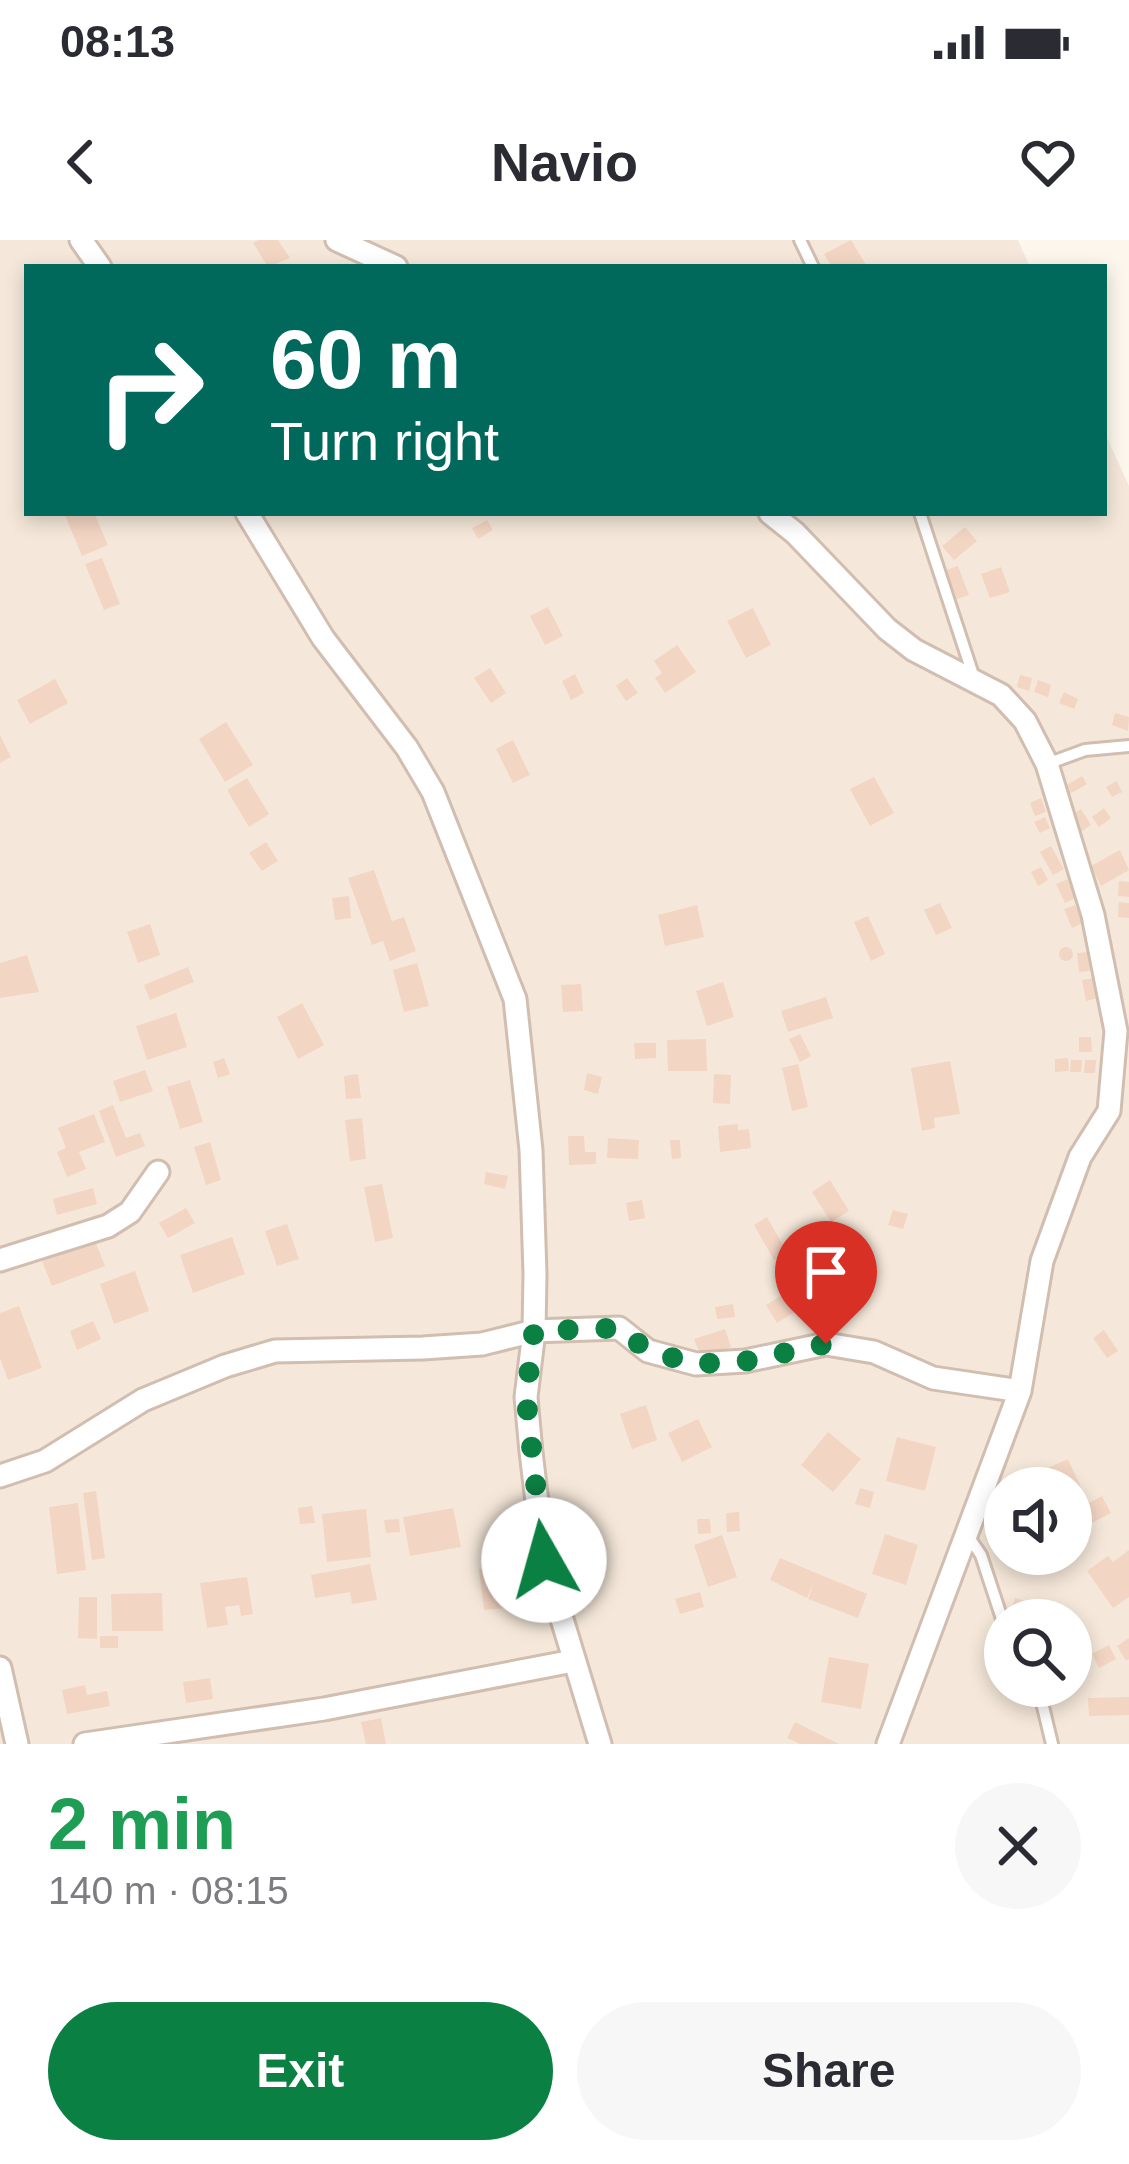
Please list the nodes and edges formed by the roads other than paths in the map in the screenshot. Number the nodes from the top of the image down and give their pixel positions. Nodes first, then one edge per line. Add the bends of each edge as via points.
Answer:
1 (337, 240) edge
2 (389, 264) edge
3 (249, 516) edge
4 (774, 516) edge
5 (921, 516) edge
6 (974, 678) junction
7 (1129, 746) edge
8 (1047, 764) junction
9 (158, 1172) dead end
10 (0, 1260) edge
11 (534, 1331) junction
12 (1020, 1391) junction
13 (0, 1476) edge
14 (968, 1536) junction
15 (995, 1599) edge
16 (573, 1661) junction
17 (0, 1668) edge
18 (1043, 1707) edge
19 (17, 1744) edge
20 (85, 1744) edge
21 (600, 1744) edge
22 (888, 1744) edge
23 (1052, 1744) edge

1 - 2 street
3 - 11 street via 322,638 433,792 515,999 531,1150
4 - 6 street via 887,629
5 - 6 lane
6 - 8 street via 1025,721
7 - 8 lane
8 - 12 street via 1093,915 1116,1031 1109,1111 1080,1157 1042,1261
9 - 10 street via 130,1212 108,1226
11 - 12 street via 619,1328 648,1351 696,1364 826,1344 874,1352 933,1378
11 - 13 street via 482,1344 275,1352 142,1400 45,1461
11 - 16 street via 526,1397 531,1452 544,1560
12 - 14 street
14 - 15 lane
14 - 22 street
16 - 20 street
16 - 21 street
17 - 19 street
18 - 23 lane

